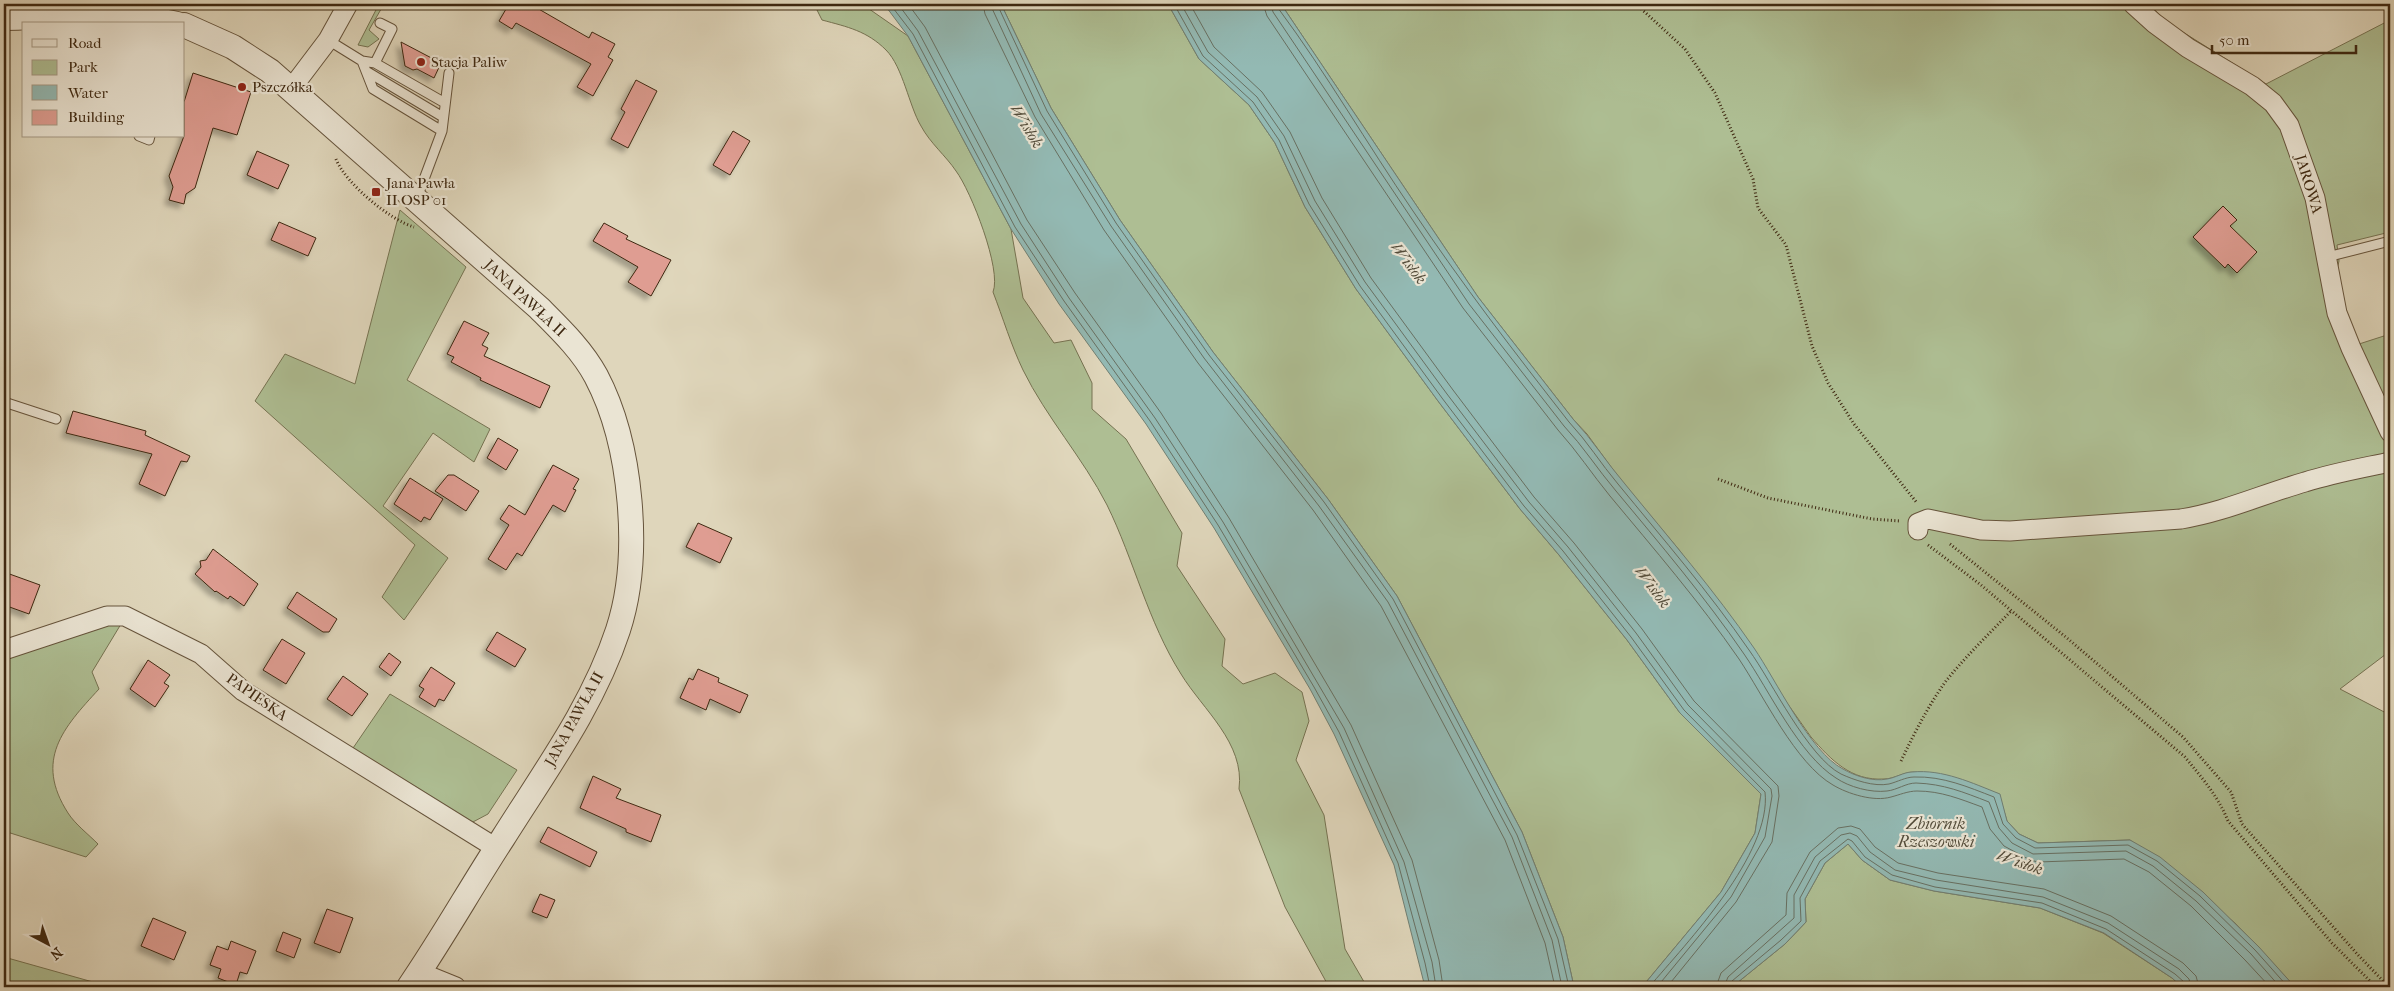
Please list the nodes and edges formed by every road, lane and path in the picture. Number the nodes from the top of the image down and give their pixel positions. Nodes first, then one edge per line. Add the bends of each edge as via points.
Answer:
1 (348, 4) edge
2 (1636, 4) edge
3 (2133, 4) edge
4 (4, 18) edge
5 (167, 22) edge
6 (380, 23) dead end
7 (185, 28) edge
8 (328, 40) junction
9 (362, 62) junction
10 (375, 63) junction
11 (366, 71) junction
12 (449, 73) dead end
13 (291, 89) junction
14 (445, 103) junction
15 (443, 117) junction
16 (442, 131) junction
17 (335, 154) dead end
18 (416, 201) junction
19 (422, 230) dead end
20 (2390, 242) edge
21 (2327, 257) junction
22 (4, 402) edge
23 (56, 419) dead end
24 (2390, 432) edge
25 (2390, 462) edge
26 (1718, 479) dead end
27 (1921, 524) junction
28 (2011, 611) junction
29 (4, 650) edge
30 (1900, 761) dead end
31 (496, 848) junction
32 (414, 979) edge
33 (456, 987) edge
34 (2376, 987) edge
35 (2389, 987) edge

1 - 8 street
2 - 27 path via 1685,50 1714,93 1753,179 1758,208 1786,246 1812,346 1828,383 1854,424 1908,490
3 - 21 street, JAROWA via 2188,48 2252,86 2273,103 2289,125 2316,198
4 - 5 street, JANA PAWŁA II via 130,17
6 - 10 lane via 392,29
7 - 13 street, JANA PAWŁA II via 232,47
8 - 9 lane
8 - 13 street
9 - 10 lane
9 - 11 lane
10 - 14 lane
11 - 15 lane
11 - 16 lane via 373,89
12 - 14 lane
13 - 18 street, JANA PAWŁA II
14 - 15 lane
15 - 16 lane
16 - 18 lane
17 - 19 path via 340,168 368,198 404,224
18 - 31 street, JANA PAWŁA II via 571,340 599,384 613,417 624,466 630,520 629,576 618,630 596,684 567,738
20 - 21 lane
21 - 24 street, JAROWA via 2337,312 2350,348
22 - 23 lane
25 - 27 street via 2304,482 2249,502 2181,519 2010,531
26 - 27 path via 1768,498 1872,519
27 - 28 path via 1922,540
27 - 35 path via 1930,527 2067,638 2183,737 2230,792 2242,824
28 - 30 path via 1945,683
28 - 34 path via 2185,757 2214,792 2228,821 2332,943
29 - 31 street, PAPIESKA via 107,616 126,616 200,654 243,691
31 - 32 street, JANA PAWŁA II
32 - 33 street

